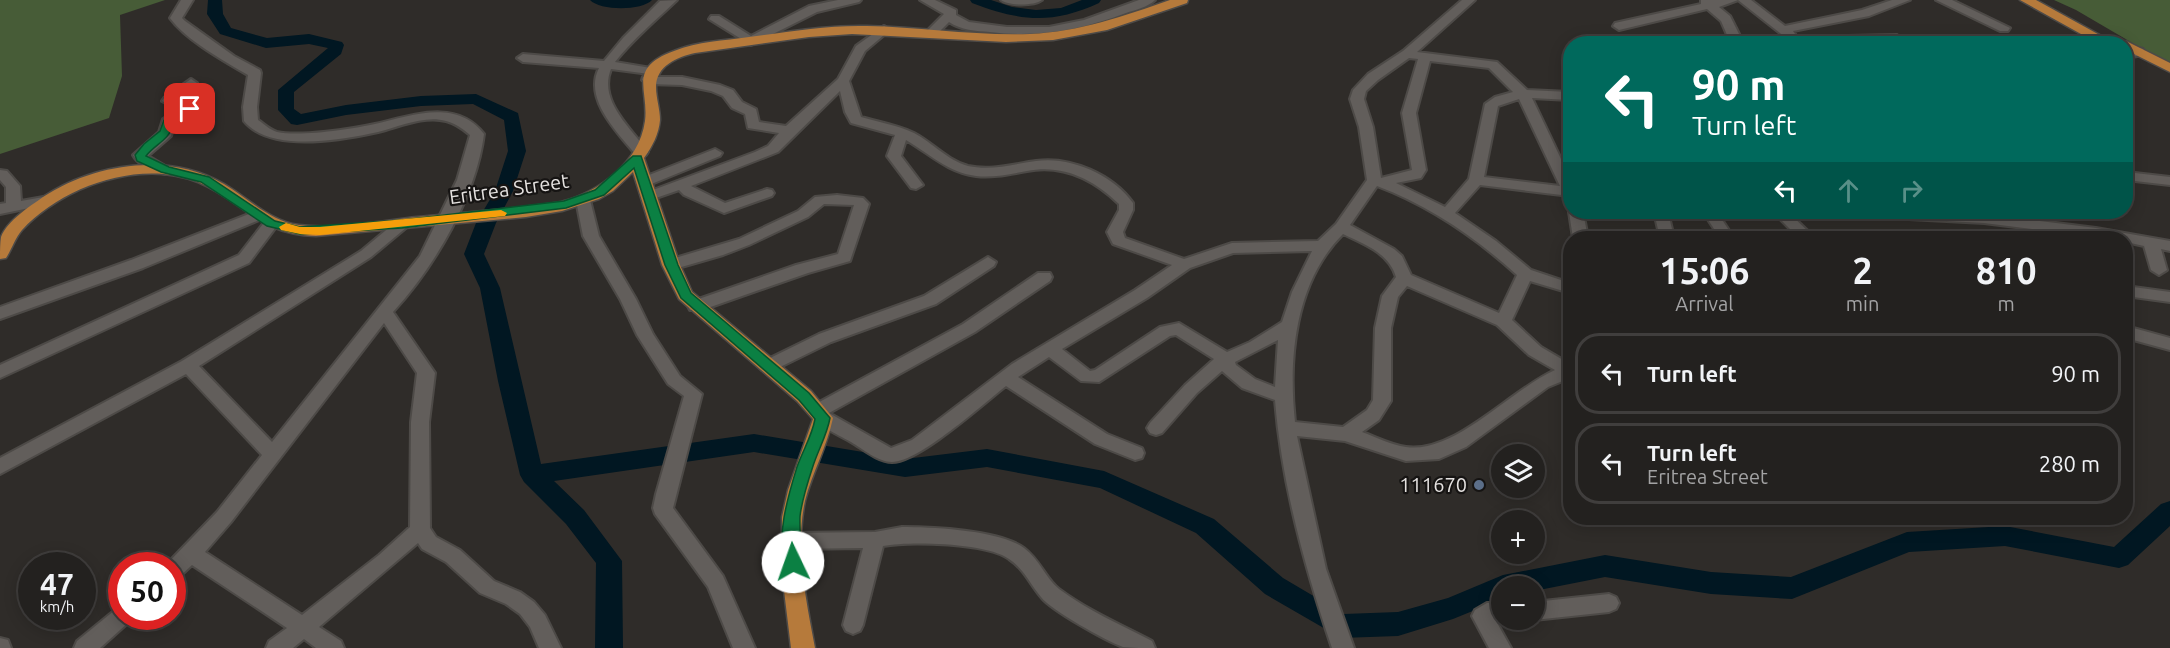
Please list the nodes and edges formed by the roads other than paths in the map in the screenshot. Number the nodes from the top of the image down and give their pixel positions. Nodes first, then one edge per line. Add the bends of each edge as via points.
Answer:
1 (187, 0) edge
2 (855, 0) edge
3 (926, 0) edge
4 (1007, 0) edge
5 (1036, 0) edge
6 (1149, 0) edge
7 (1182, 0) edge
8 (1469, 0) edge
9 (1732, 0) edge
10 (1744, 0) edge
11 (1904, 0) edge
12 (1942, 0) edge
13 (2026, 0) edge
14 (2041, 0) edge
15 (664, 1) edge
16 (1707, 3) edge
17 (1865, 13) junction
18 (715, 19) dead end
19 (949, 20) junction
20 (1618, 26) dead end
21 (2004, 28) dead end
22 (884, 30) junction
23 (1782, 30) junction
24 (931, 33) junction
25 (1734, 36) edge
26 (1790, 36) edge
27 (1890, 36) edge
28 (2095, 36) edge
29 (2104, 36) edge
30 (751, 41) junction
31 (2133, 52) edge
32 (2133, 53) edge
33 (1407, 54) junction
34 (1425, 57) junction
35 (523, 58) dead end
36 (607, 65) junction
37 (2170, 68) edge
38 (2170, 75) edge
39 (650, 76) junction
40 (843, 81) junction
41 (191, 83) dead end
42 (1524, 95) junction
43 (1563, 96) edge
44 (789, 131) junction
45 (902, 133) junction
46 (715, 153) dead end
47 (639, 156) junction
48 (165, 170) junction
49 (2, 174) dead end
50 (1563, 177) edge
51 (2133, 177) edge
52 (1476, 180) junction
53 (1378, 181) junction
54 (2170, 181) edge
55 (681, 185) junction
56 (916, 185) dead end
57 (647, 189) junction
58 (1563, 191) edge
59 (766, 193) dead end
60 (49, 200) junction
61 (583, 200) junction
62 (7, 208) edge
63 (1447, 213) junction
64 (265, 219) junction
65 (447, 219) junction
66 (1787, 219) edge
67 (2031, 219) edge
68 (2039, 219) edge
69 (402, 224) junction
70 (1341, 227) junction
71 (1800, 231) edge
72 (2044, 231) edge
73 (2097, 231) edge
74 (2133, 238) edge
75 (2151, 242) junction
76 (1322, 246) junction
77 (2170, 246) edge
78 (0, 254) edge
79 (987, 262) dead end
80 (1184, 264) junction
81 (671, 265) junction
82 (2159, 270) dead end
83 (1525, 274) junction
84 (1044, 277) dead end
85 (1404, 278) junction
86 (1563, 286) edge
87 (2133, 292) edge
88 (2170, 297) edge
89 (696, 306) junction
90 (384, 311) junction
91 (0, 313) edge
92 (1503, 321) junction
93 (1288, 326) junction
94 (2133, 334) edge
95 (2170, 344) edge
96 (1048, 348) junction
97 (1226, 359) junction
98 (188, 365) junction
99 (768, 366) junction
100 (1563, 367) edge
101 (0, 372) edge
102 (1563, 374) edge
103 (1005, 377) junction
104 (1283, 395) junction
105 (821, 414) junction
106 (1156, 428) dead end
107 (1287, 428) junction
108 (1346, 434) junction
109 (1135, 453) dead end
110 (273, 455) junction
111 (0, 467) edge
112 (420, 530) junction
113 (875, 540) junction
114 (790, 541) junction
115 (191, 554) junction
116 (186, 558) edge
117 (1609, 603) dead end
118 (1545, 610) edge
119 (1491, 612) edge
120 (853, 625) dead end
121 (303, 627) junction
122 (108, 628) edge
123 (85, 648) edge
124 (277, 648) edge
125 (333, 648) edge
126 (550, 648) edge
127 (744, 648) edge
128 (803, 648) edge
129 (1144, 648) edge
130 (1343, 648) edge
131 (1500, 648) edge

1 - 65 street via 176,18 181,24 255,73 251,121 266,132 304,136 441,116 464,122 477,134 476,148
2 - 30 street via 808,11
3 - 19 street via 951,13
4 - 5 street
6 - 19 street via 1048,32 1004,32
7 - 24 main road via 1105,26 1057,36 997,39
8 - 33 street
9 - 16 street
10 - 23 street
11 - 17 street
12 - 21 street
13 - 28 main road
14 - 29 main road
15 - 36 street
16 - 20 street
16 - 25 street via 1726,19
17 - 23 street
17 - 27 street
18 - 30 street
19 - 24 street
22 - 24 main road
22 - 30 main road
22 - 40 street via 860,49
23 - 26 street
30 - 39 main road via 677,54 664,60
31 - 37 main road
32 - 38 main road
33 - 34 street
33 - 53 street via 1372,77 1357,99
34 - 42 street via 1493,65
34 - 53 street via 1409,113 1419,170 1416,175
35 - 36 street
36 - 39 street
36 - 47 street via 602,91
39 - 44 street via 729,93 737,105 751,112 753,125
39 - 47 main road, Eritrea Street via 653,119
40 - 44 street
40 - 45 street via 856,120
41 - 48 street via 169,101 190,109 168,122 166,133 140,155
42 - 43 street
42 - 50 street
42 - 52 street via 1498,98 1492,104
44 - 55 street via 773,149
45 - 56 street via 894,156
45 - 80 street via 945,162 963,169 994,174 1058,164 1093,178 1126,203 1115,232 1118,241
46 - 57 street
47 - 57 main road
47 - 61 main road, Eritrea Street via 607,188
48 - 60 main road, Eritrea Street via 106,177
48 - 64 main road, Eritrea Street via 205,180
49 - 62 street via 14,186
51 - 54 street
52 - 58 street
52 - 63 street
53 - 63 street
53 - 70 street
55 - 57 street
55 - 59 street via 724,208
57 - 81 main road
60 - 62 street
60 - 78 main road, Eritrea Street via 15,228
61 - 65 main road, Eritrea Street via 527,211
61 - 127 street via 591,236 645,335 674,380 693,394 663,508 716,582
63 - 83 street
64 - 69 main road, Eritrea Street via 309,231
64 - 91 street
64 - 101 street via 244,259
65 - 69 main road, Eritrea Street
65 - 90 street via 430,255
66 - 71 street
67 - 72 street
68 - 73 street
69 - 98 street via 366,254
70 - 76 street
70 - 85 street via 1395,256
74 - 75 street
75 - 77 street
75 - 82 street
76 - 80 street via 1232,248
76 - 93 street
79 - 99 street via 930,300 825,338
80 - 96 street
81 - 89 main road via 682,290
81 - 89 street via 755,237 803,214 820,200 862,204 845,257
83 - 86 street
83 - 92 street
84 - 105 street via 969,328
85 - 92 street
85 - 108 street via 1390,296 1383,328 1382,400 1373,414
87 - 88 street
89 - 99 main road
90 - 110 street
90 - 112 street via 426,373 420,422
92 - 100 street via 1534,351
93 - 97 street
93 - 104 street via 1282,361
94 - 95 street
96 - 97 street via 1092,378 1172,328
96 - 103 street
97 - 104 street via 1230,371 1264,392
97 - 106 street via 1191,389
98 - 110 street
98 - 111 street
99 - 105 main road
102 - 108 street via 1542,383 1460,442 1439,452 1406,454
103 - 105 street via 918,445 899,454 885,453
103 - 109 street via 1101,439
104 - 107 street
105 - 114 main road via 792,514
107 - 108 street
107 - 130 street via 1316,569
110 - 115 street
112 - 121 street
112 - 126 street via 429,543 453,556 487,587 527,608 538,621
113 - 114 street
113 - 120 street
113 - 129 street via 930,535 993,544 1015,552 1033,568 1049,593
114 - 128 main road
115 - 116 street
115 - 121 street
117 - 118 street
119 - 131 street via 1482,616
121 - 124 street
121 - 125 street
122 - 123 street

